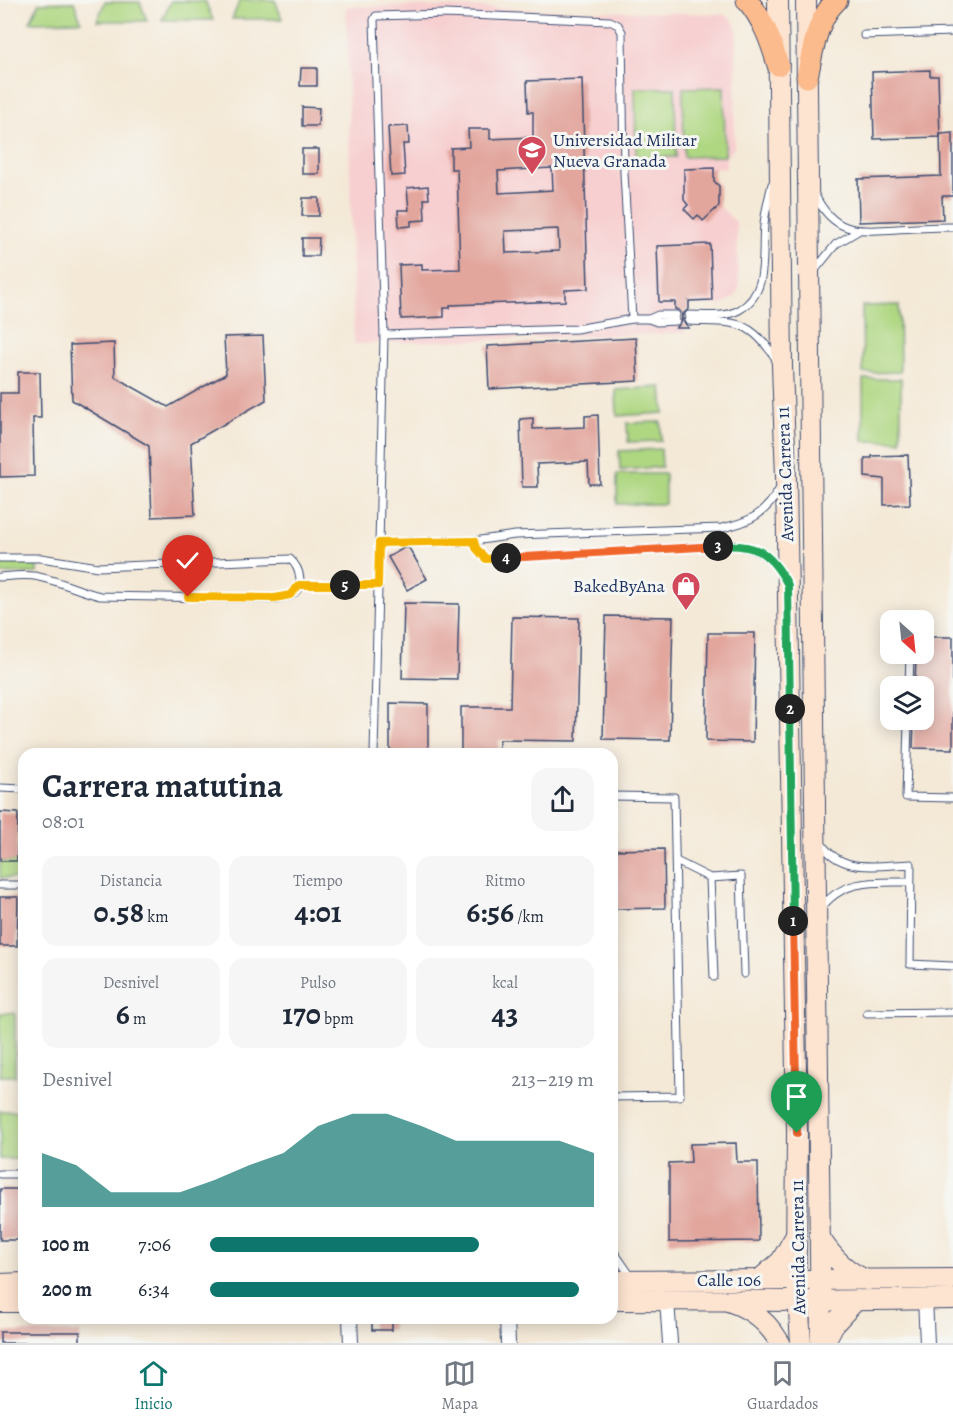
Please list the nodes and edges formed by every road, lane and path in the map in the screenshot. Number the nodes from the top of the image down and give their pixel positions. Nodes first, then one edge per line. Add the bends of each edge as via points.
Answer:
1 (747, 0) edge
2 (778, 0) edge
3 (806, 0) edge
4 (837, 0) edge
5 (953, 32) edge
6 (864, 34) dead end
7 (778, 65) junction
8 (807, 77) junction
9 (780, 143) junction
10 (809, 184) junction
11 (953, 227) edge
12 (858, 231) junction
13 (810, 277) junction
14 (676, 318) dead end
15 (632, 319) junction
16 (384, 335) junction
17 (782, 366) junction
18 (786, 478) junction
19 (474, 541) junction
20 (379, 543) junction
21 (0, 558) edge
22 (0, 577) edge
23 (299, 585) junction
24 (378, 585) junction
25 (788, 585) junction
26 (908, 730) edge
27 (374, 748) edge
28 (0, 788) edge
29 (18, 789) edge
30 (618, 796) edge
31 (953, 798) edge
32 (815, 831) junction
33 (676, 861) junction
34 (710, 878) junction
35 (910, 882) junction
36 (0, 885) edge
37 (18, 885) edge
38 (817, 915) junction
39 (953, 966) edge
40 (744, 974) dead end
41 (714, 977) dead end
42 (953, 1012) edge
43 (867, 1013) dead end
44 (618, 1097) edge
45 (0, 1174) edge
46 (18, 1174) edge
47 (797, 1228) junction
48 (820, 1238) junction
49 (618, 1257) edge
50 (953, 1279) edge
51 (759, 1280) junction
52 (821, 1280) junction
53 (618, 1281) edge
54 (633, 1281) junction
55 (797, 1281) junction
56 (870, 1281) junction
57 (0, 1284) edge
58 (18, 1284) edge
59 (925, 1299) junction
60 (953, 1299) edge
61 (618, 1300) edge
62 (667, 1300) junction
63 (725, 1300) junction
64 (856, 1300) junction
65 (880, 1300) junction
66 (797, 1301) junction
67 (821, 1301) junction
68 (0, 1302) edge
69 (18, 1302) edge
70 (350, 1324) edge
71 (507, 1324) edge
72 (351, 1343) edge
73 (508, 1343) edge
74 (670, 1343) edge
75 (780, 1343) edge
76 (793, 1343) edge
77 (801, 1343) edge
78 (822, 1343) edge
79 (836, 1343) edge
80 (927, 1343) edge

1 - 7 main road via 764,25
2 - 7 main road, Avenida Carrera 11
3 - 8 main road, Avenida Carrera 11
4 - 8 main road via 819,27
5 - 6 lane
7 - 9 main road, Avenida Carrera 11
8 - 10 main road, Avenida Carrera 11
9 - 17 main road, Avenida Carrera 11
9 - 17 lane via 764,223 758,289 746,305 731,313 689,318 749,328 762,338
10 - 12 lane via 833,219
10 - 13 main road, Avenida Carrera 11
11 - 12 lane
12 - 13 lane via 831,248
13 - 32 main road, Avenida Carrera 11
14 - 15 lane via 657,322
15 - 16 lane via 576,329
15 - 16 lane via 622,32 618,26 610,21 379,15 374,20
16 - 20 lane
17 - 18 main road, Avenida Carrera 11
18 - 19 lane via 761,513 722,528 515,535
18 - 25 main road, Avenida Carrera 11
19 - 20 lane
19 - 25 lane via 486,559 750,546 772,561
20 - 24 lane
21 - 23 lane via 41,558 98,567 290,559 297,565
22 - 23 lane via 36,576 100,596 275,598 290,595
23 - 24 lane
24 - 27 lane
25 - 47 main road, Avenida Carrera 11
26 - 31 lane via 906,797
28 - 29 lane
30 - 33 lane via 674,797
32 - 35 lane via 830,855 841,862 855,866 910,864
32 - 38 main road, Avenida Carrera 11
33 - 34 lane
33 - 44 lane via 680,1096
34 - 40 lane via 741,876
34 - 41 lane
35 - 38 lane via 855,885 832,897
35 - 39 lane via 909,964
36 - 37 lane
38 - 48 main road, Avenida Carrera 11
42 - 43 lane
45 - 46 lane
47 - 51 main road via 786,1253
47 - 55 main road, Avenida Carrera 11
48 - 52 main road, Avenida Carrera 11
48 - 56 main road via 844,1268
49 - 54 lane
50 - 56 main road, Calle 106
51 - 54 main road, Calle 106
51 - 55 main road, Calle 106
52 - 55 main road, Calle 106
52 - 56 main road, Calle 106
52 - 67 main road, Avenida Carrera 11
53 - 54 main road, Calle 106
55 - 66 main road, Avenida Carrera 11
57 - 58 main road
59 - 60 main road, Calle 106
59 - 65 main road, Calle 106
59 - 80 street
61 - 62 main road, Calle 106
62 - 63 main road, Calle 106
62 - 74 street
63 - 66 main road, Calle 106
63 - 75 main road via 760,1318
64 - 65 main road, Calle 106
64 - 67 main road, Calle 106
64 - 78 main road
65 - 79 street via 851,1317
66 - 67 main road, Calle 106
66 - 76 street
66 - 77 main road, Avenida Carrera 11
67 - 78 main road, Avenida Carrera 11
68 - 69 main road
70 - 72 street
71 - 73 street

